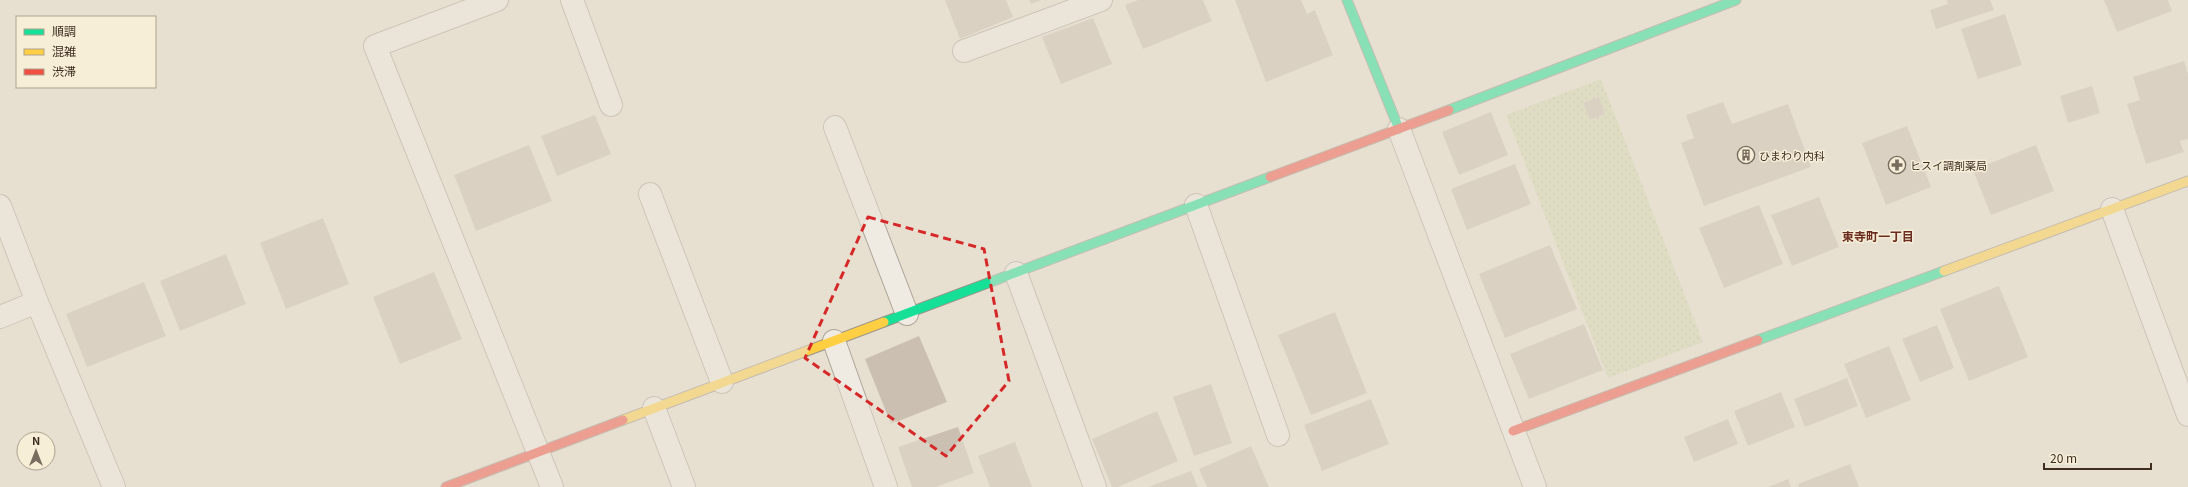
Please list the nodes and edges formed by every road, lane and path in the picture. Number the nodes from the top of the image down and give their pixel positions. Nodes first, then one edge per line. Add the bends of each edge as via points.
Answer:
1 (497, 0) edge
2 (572, 0) edge
3 (1101, 0) edge
4 (1347, 0) edge
5 (1736, 0) edge
6 (964, 51) dead end
7 (611, 105) dead end
8 (836, 127) dead end
9 (1399, 129) junction
10 (2188, 181) edge
11 (650, 194) dead end
12 (1196, 205) junction
13 (0, 206) edge
14 (2112, 209) junction
15 (1016, 273) junction
16 (36, 302) junction
17 (906, 314) junction
18 (0, 317) edge
19 (834, 341) junction
20 (722, 382) junction
21 (654, 408) junction
22 (2188, 415) edge
23 (1513, 431) junction
24 (1278, 435) dead end
25 (538, 451) junction
26 (114, 487) edge
27 (446, 487) edge
28 (552, 487) edge
29 (684, 487) edge
30 (886, 487) edge
31 (1095, 487) edge
32 (1535, 487) edge

1 - 25 street via 375,46
2 - 7 street
3 - 6 street
4 - 9 street
5 - 9 street
8 - 17 street
9 - 12 street
9 - 23 street
10 - 14 street
11 - 20 street
12 - 15 street
12 - 24 street
13 - 16 street
14 - 22 street
14 - 23 street
15 - 17 street
15 - 31 street
16 - 18 street
16 - 26 street
17 - 19 street
19 - 20 street
19 - 30 street
20 - 21 street
21 - 25 street
21 - 29 street
23 - 32 street
25 - 27 street
25 - 28 street

